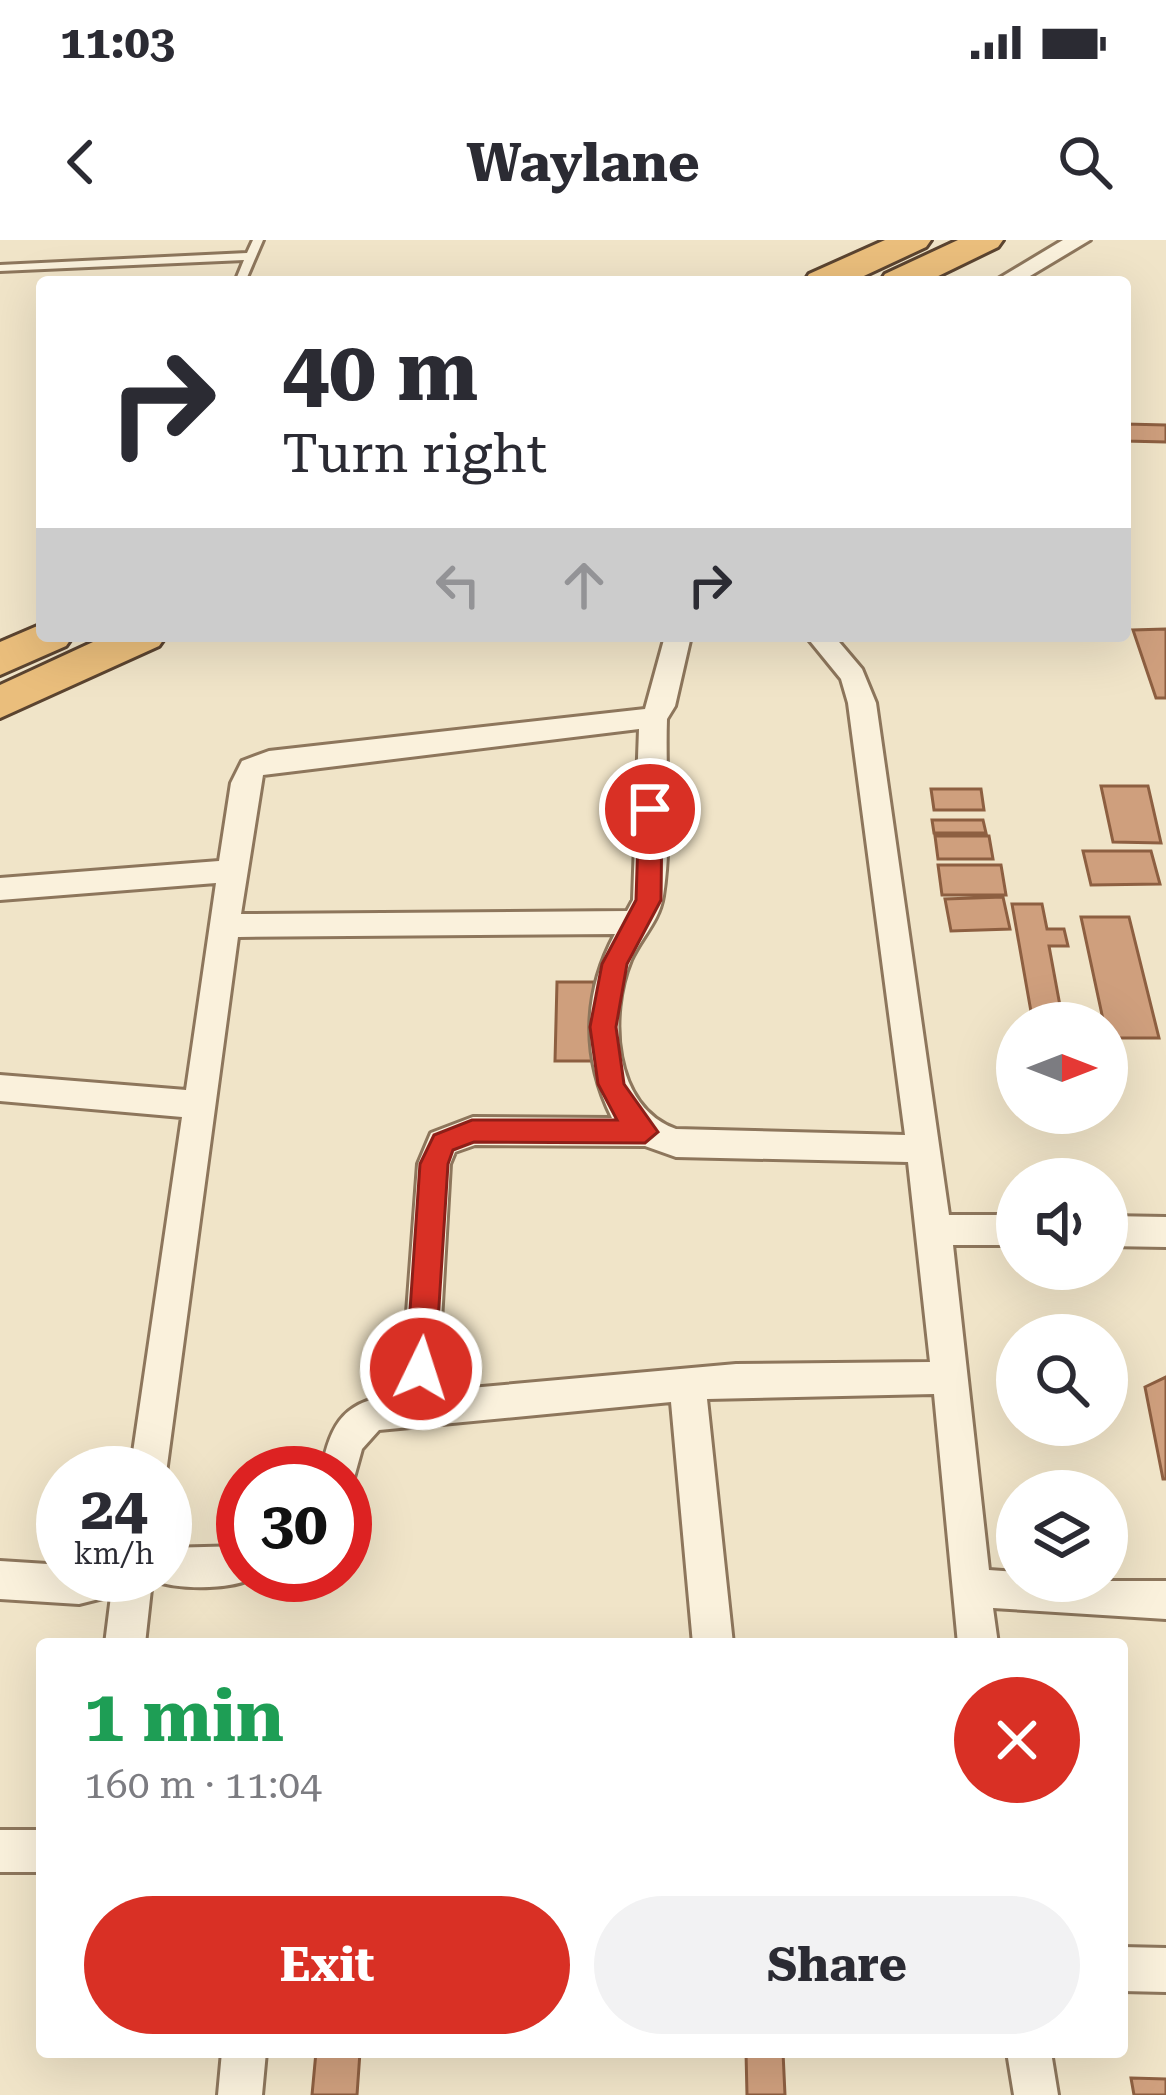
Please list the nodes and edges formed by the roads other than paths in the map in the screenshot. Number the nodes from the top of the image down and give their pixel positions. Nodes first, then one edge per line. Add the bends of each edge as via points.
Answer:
1 (258, 240) edge
2 (914, 240) edge
3 (986, 240) edge
4 (1079, 240) edge
5 (251, 256) junction
6 (0, 268) edge
7 (243, 276) edge
8 (835, 276) edge
9 (911, 276) edge
10 (1015, 276) edge
11 (38, 642) edge
12 (131, 642) edge
13 (677, 642) edge
14 (824, 642) edge
15 (0, 659) edge
16 (0, 703) edge
17 (652, 718) junction
18 (234, 872) junction
19 (0, 889) edge
20 (640, 922) junction
21 (226, 926) junction
22 (0, 1088) edge
23 (201, 1106) junction
24 (645, 1132) junction
25 (922, 1149) junction
26 (934, 1230) junction
27 (996, 1231) edge
28 (1128, 1231) edge
29 (1166, 1232) edge
30 (946, 1378) junction
31 (687, 1383) junction
32 (418, 1410) junction
33 (152, 1446) edge
34 (344, 1446) edge
35 (0, 1580) edge
36 (36, 1583) edge
37 (971, 1588) junction
38 (1166, 1600) edge
39 (129, 1602) edge
40 (125, 1638) edge
41 (712, 1638) edge
42 (977, 1638) edge
43 (0, 1851) edge
44 (36, 1851) edge
45 (1128, 1969) edge
46 (1166, 1970) edge
47 (243, 2058) edge
48 (1030, 2058) edge
49 (240, 2095) edge
50 (1036, 2095) edge

1 - 5 lane
2 - 8 highway
3 - 9 highway
4 - 10 street
5 - 6 lane
5 - 7 lane
11 - 15 highway
12 - 16 highway
13 - 17 street
14 - 25 street via 845,662 862,703
17 - 18 street via 269,760 245,782
17 - 20 street via 648,900
18 - 19 street
18 - 21 street
20 - 21 street
20 - 24 street via 614,964 603,1027 611,1084
21 - 23 street
22 - 23 street
23 - 33 street
24 - 25 street via 676,1143
24 - 32 street via 472,1131 443,1143 434,1164
25 - 26 street
26 - 27 street
26 - 30 street
28 - 29 street
30 - 31 street
30 - 37 street
31 - 32 street
31 - 41 street
32 - 34 street via 370,1414
35 - 36 street
37 - 38 street
37 - 42 street
39 - 40 street
43 - 44 street
45 - 46 street
47 - 49 street
48 - 50 street

